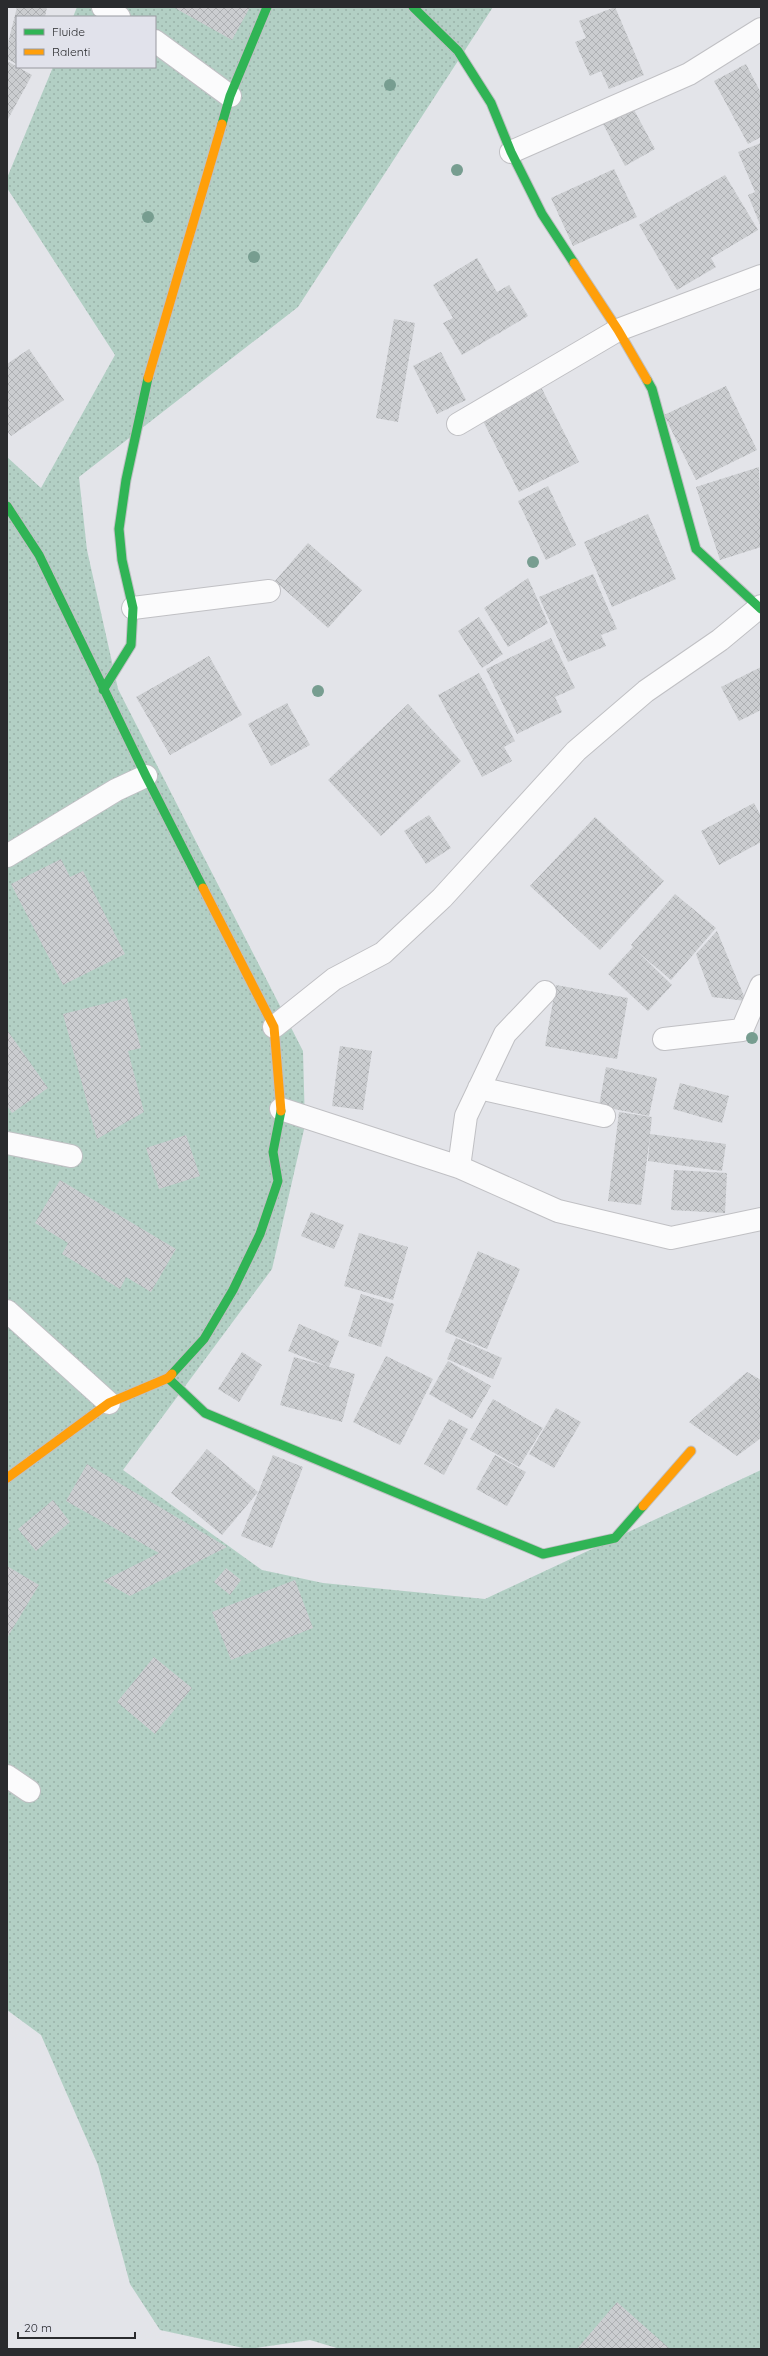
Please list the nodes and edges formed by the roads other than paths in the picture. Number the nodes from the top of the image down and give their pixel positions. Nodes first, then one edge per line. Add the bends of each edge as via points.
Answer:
1 (104, 7) edge
2 (267, 7) edge
3 (413, 7) edge
4 (117, 16) edge
5 (761, 30) edge
6 (156, 42) edge
7 (230, 96) junction
8 (511, 152) junction
9 (761, 276) edge
10 (618, 330) junction
11 (458, 424) dead end
12 (7, 506) edge
13 (269, 591) dead end
14 (133, 608) junction
15 (761, 608) edge
16 (103, 690) junction
17 (146, 776) junction
18 (7, 856) edge
19 (761, 986) edge
20 (545, 992) dead end
21 (274, 1027) junction
22 (664, 1039) dead end
23 (479, 1088) junction
24 (281, 1109) junction
25 (604, 1116) dead end
26 (7, 1143) edge
27 (71, 1156) dead end
28 (459, 1166) junction
29 (761, 1219) edge
30 (7, 1311) edge
31 (168, 1378) junction
32 (109, 1403) junction
33 (691, 1452) dead end
34 (7, 1478) edge
35 (7, 1776) edge
36 (29, 1791) dead end

1 - 4 street
2 - 7 street
3 - 8 street via 458,51 491,102
5 - 8 street via 689,74
6 - 7 street
7 - 14 street via 150,373 126,480 119,529 122,560
8 - 10 street via 542,214
9 - 10 street
10 - 11 street
10 - 15 street via 652,389 696,549
12 - 16 street via 39,555
13 - 14 street
14 - 16 street via 131,645
15 - 21 street via 646,691 576,751 442,898 383,952 334,979
16 - 17 street
17 - 18 street via 116,790
17 - 21 street
19 - 22 street via 742,1030
20 - 23 street via 505,1034
21 - 24 street
23 - 25 street
23 - 28 street via 466,1116
24 - 28 street
24 - 31 street via 273,1152 278,1181 260,1234 233,1290 204,1339
26 - 27 street
28 - 29 street via 558,1211 671,1238
30 - 32 street
31 - 32 street
31 - 33 street via 206,1413 543,1554 615,1538
32 - 34 street
35 - 36 street

